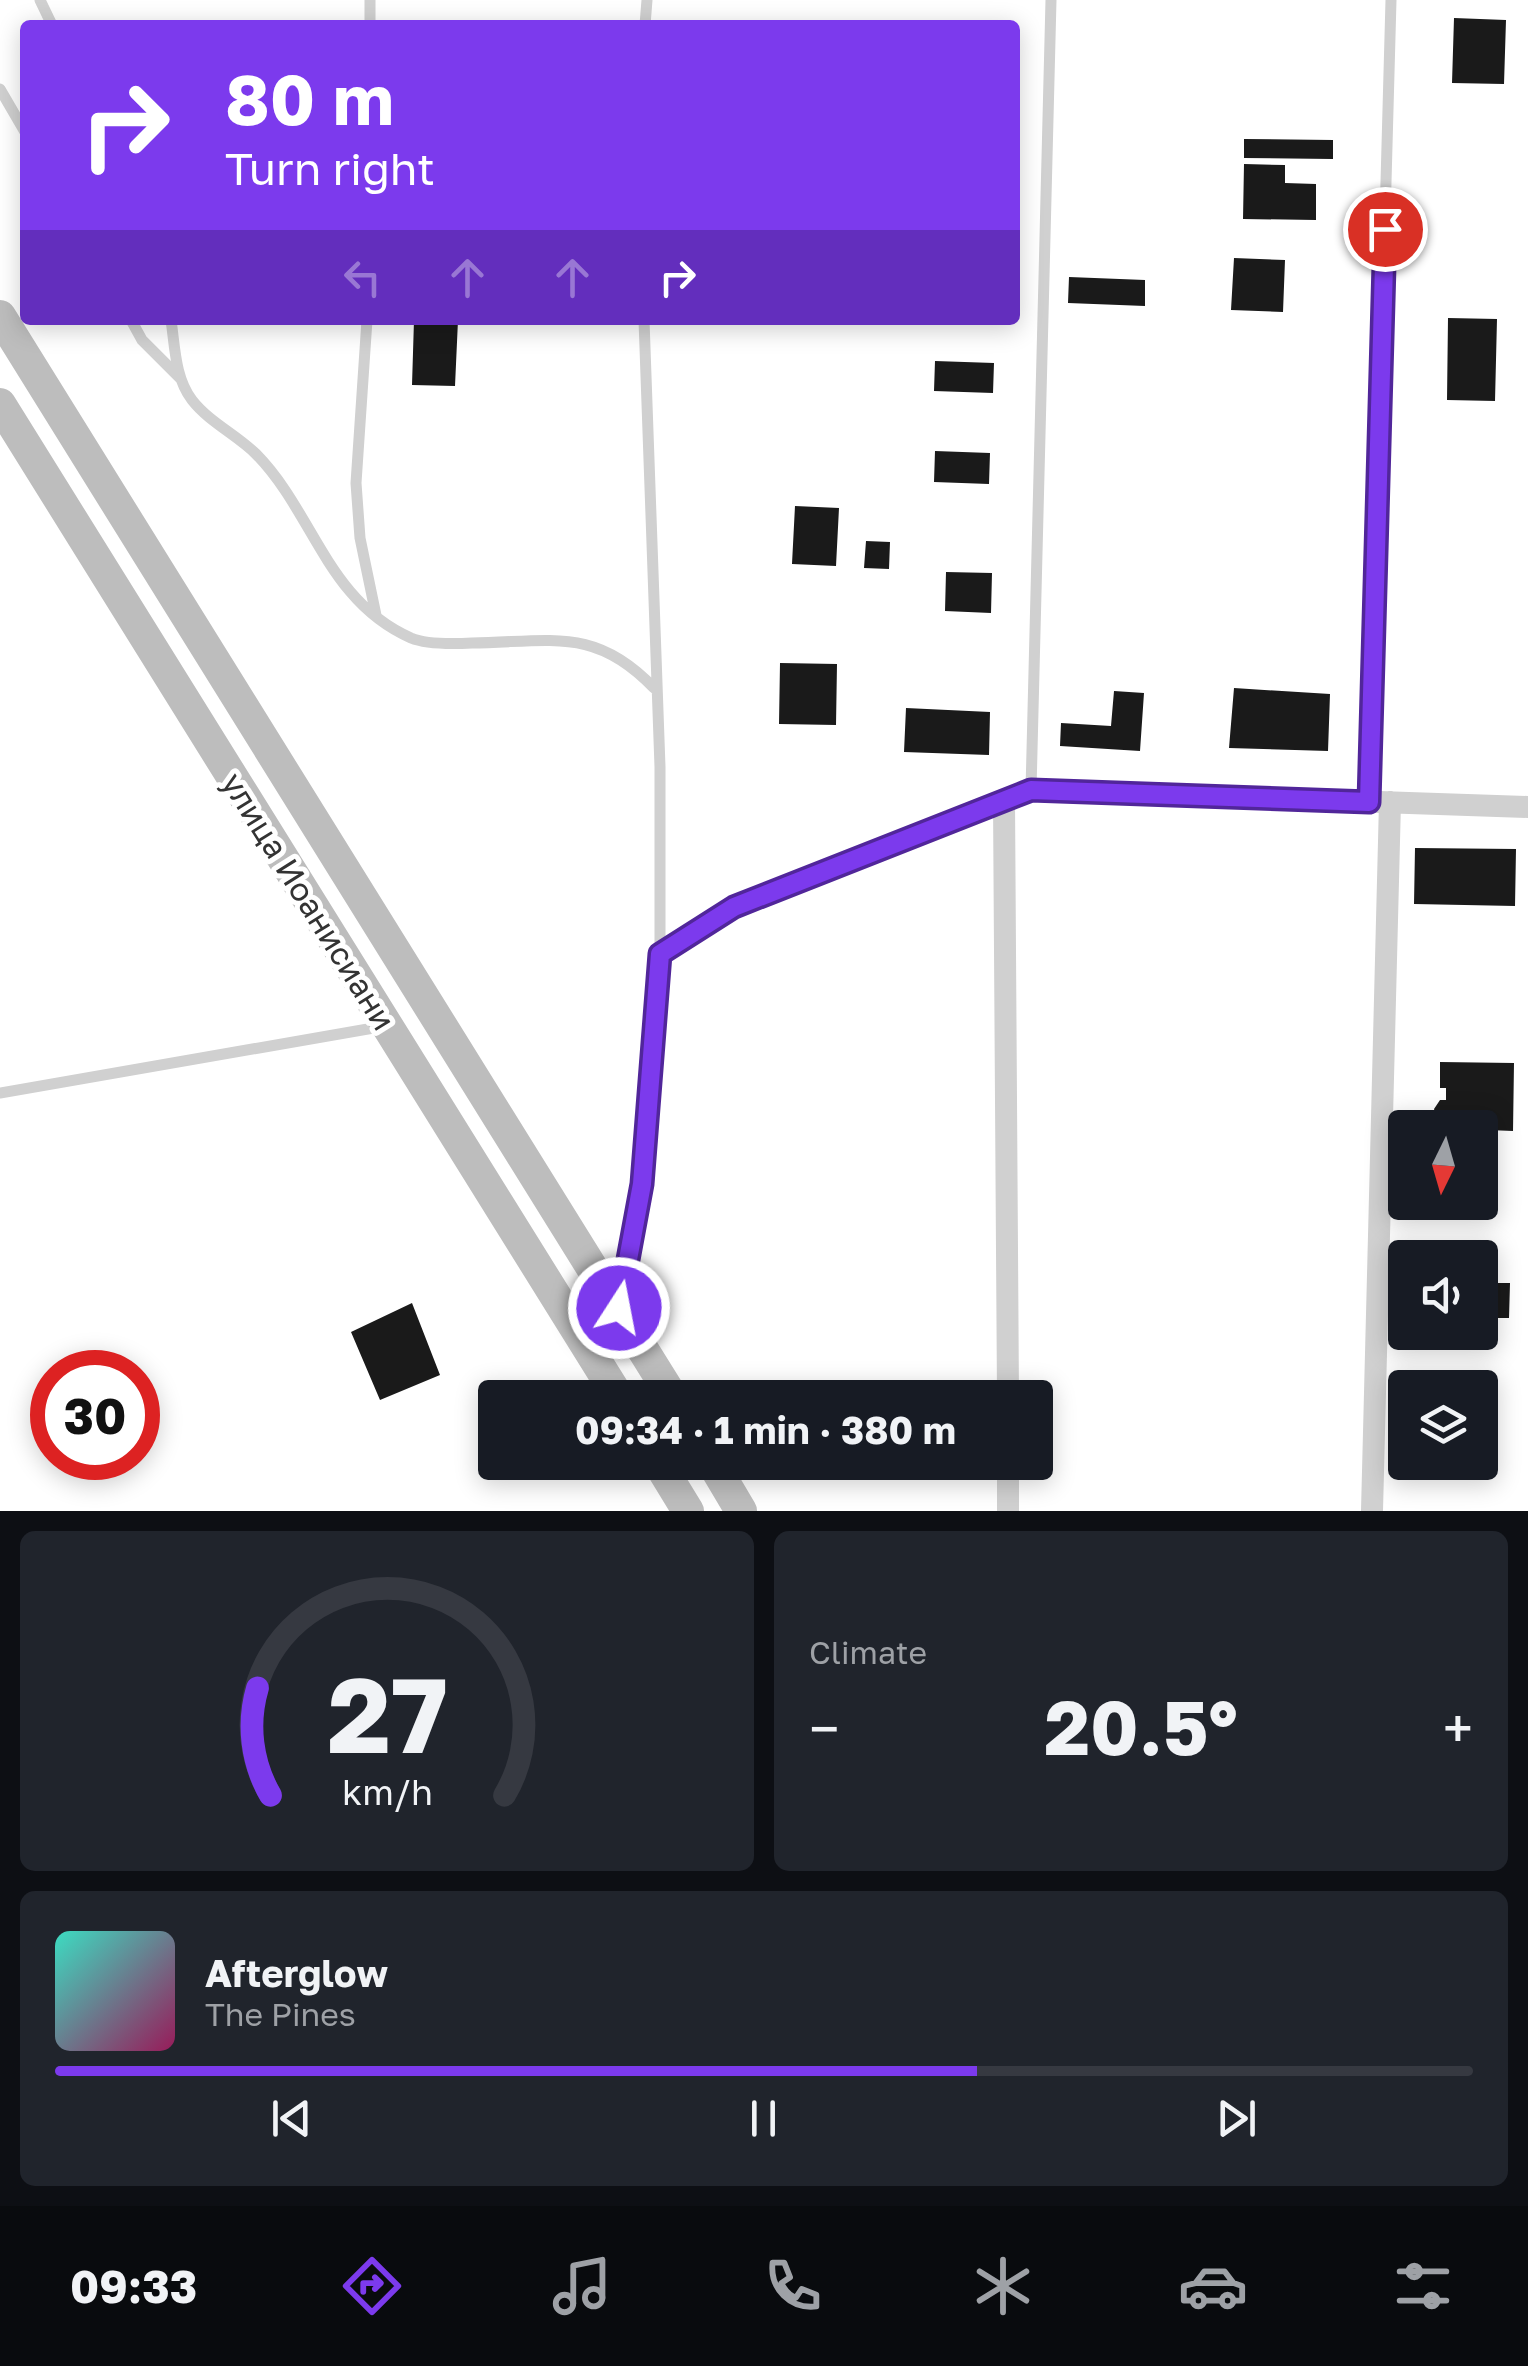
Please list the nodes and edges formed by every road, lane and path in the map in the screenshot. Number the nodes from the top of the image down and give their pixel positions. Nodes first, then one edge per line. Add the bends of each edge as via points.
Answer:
1 (1051, 0) edge
2 (1391, 0) edge
3 (0, 89) edge
4 (20, 123) edge
5 (0, 316) edge
6 (134, 325) edge
7 (172, 325) edge
8 (366, 325) edge
9 (644, 325) edge
10 (180, 378) junction
11 (0, 404) edge
12 (376, 615) junction
13 (654, 688) junction
14 (1031, 790) junction
15 (1004, 801) junction
16 (1379, 802) junction
17 (1528, 807) edge
18 (660, 954) junction
19 (386, 1025) junction
20 (0, 1092) edge
21 (619, 1308) junction
22 (581, 1336) junction
23 (607, 1380) edge
24 (661, 1380) edge
25 (1008, 1380) edge
26 (667, 1480) edge
27 (723, 1480) edge
28 (1008, 1480) edge
29 (680, 1506) edge
30 (741, 1511) edge
31 (1008, 1511) edge
32 (1372, 1511) edge

1 - 14 lane
2 - 16 lane
3 - 4 lane
5 - 21 main road
6 - 10 lane
7 - 10 lane
8 - 12 lane via 356,483
9 - 13 lane
10 - 12 lane via 193,402 257,455 340,585
11 - 19 main road, улица Иоанисиани
12 - 13 lane via 413,639 596,644 630,663
13 - 18 lane
14 - 15 street
14 - 16 street
15 - 18 street via 734,907
15 - 25 street
16 - 17 street
16 - 32 street
18 - 21 street via 642,1184
19 - 20 lane
19 - 22 main road, улица Иоанисиани
21 - 22 street
21 - 24 main road
22 - 23 main road, улица Иоанисиани
26 - 29 main road
27 - 30 main road
28 - 31 street

